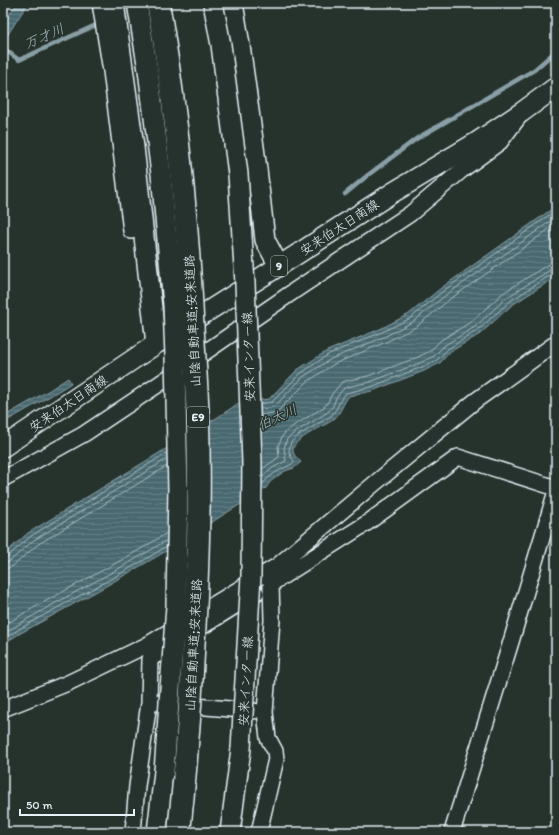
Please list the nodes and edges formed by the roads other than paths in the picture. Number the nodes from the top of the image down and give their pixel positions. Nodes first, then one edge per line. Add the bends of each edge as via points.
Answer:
1 (100, 3) edge
2 (114, 3) edge
3 (137, 3) edge
4 (158, 3) edge
5 (166, 3) edge
6 (213, 3) edge
7 (233, 3) edge
8 (556, 87) edge
9 (522, 112) junction
10 (143, 228) junction
11 (279, 266) junction
12 (556, 343) edge
13 (156, 344) junction
14 (3, 447) edge
15 (3, 480) edge
16 (556, 490) edge
17 (280, 571) junction
18 (271, 584) junction
19 (148, 652) junction
20 (149, 703) junction
21 (3, 709) edge
22 (265, 712) junction
23 (133, 832) edge
24 (157, 832) edge
25 (179, 832) edge
26 (187, 832) edge
27 (230, 832) edge
28 (259, 832) edge
29 (452, 832) edge

1 - 10 street via 131,231
2 - 10 main road
3 - 24 main road, bridge via 161,174 173,305 178,489 176,606
4 - 25 highway, 山陰自動車道;安来道路 / E9, bridge via 183,188 190,265 198,422 197,576 188,738
5 - 26 highway, 山陰自動車道;安来道路 / E9 via 191,187 206,421 206,574 197,739
6 - 27 main road, 安来インター線, bridge via 238,174 252,462 251,576 241,749
7 - 11 main road via 265,240
8 - 9 main road, 安来伯太日南線 / 9
9 - 11 main road, 安来伯太日南線 / 9
9 - 15 street via 500,142 410,214 84,434
10 - 13 main road
11 - 13 main road, 安来伯太日南線 / 9
12 - 17 street via 475,401 374,484
13 - 14 main road, 安来伯太日南線 / 9
16 - 17 street via 458,457 367,524
16 - 29 street
17 - 18 street
17 - 19 street
18 - 19 street
18 - 22 street via 272,620
19 - 20 street
19 - 21 street
20 - 22 street
20 - 23 street
22 - 28 street via 268,738 275,750 276,759

